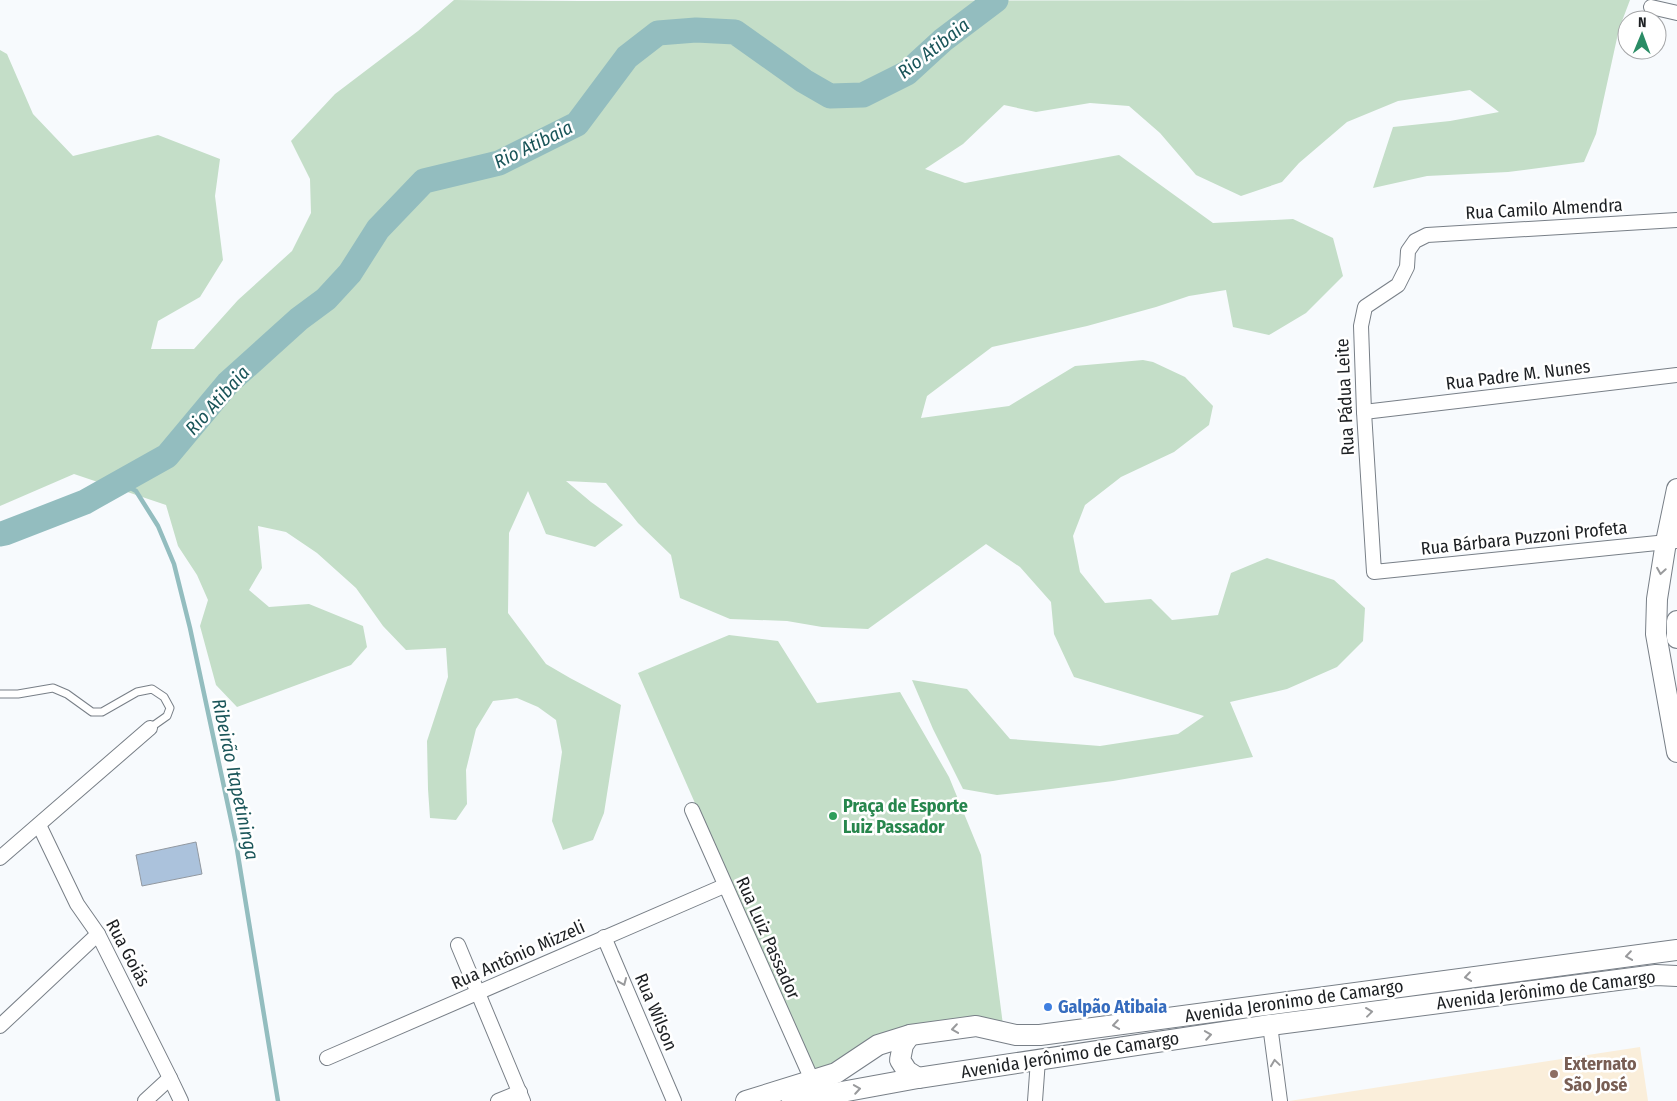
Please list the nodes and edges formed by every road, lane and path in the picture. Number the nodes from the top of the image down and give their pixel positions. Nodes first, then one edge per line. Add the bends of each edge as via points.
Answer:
1 (1651, 7) dead end
2 (1677, 13) edge
3 (1677, 220) edge
4 (1415, 241) joint
5 (1677, 375) edge
6 (1364, 412) junction
7 (1677, 489) edge
8 (1671, 541) edge
9 (1374, 572) joint
10 (1677, 621) edge
11 (1677, 638) edge
12 (0, 694) edge
13 (150, 728) joint
14 (1676, 741) edge
15 (692, 810) dead end
16 (39, 825) junction
17 (0, 858) edge
18 (724, 886) junction
19 (98, 934) junction
20 (604, 937) junction
21 (458, 945) dead end
22 (1677, 950) edge
23 (1677, 976) edge
24 (479, 992) junction
25 (1270, 1025) junction
26 (0, 1026) edge
27 (998, 1031) junction
28 (910, 1035) junction
29 (327, 1058) dead end
30 (1038, 1060) junction
31 (995, 1066) junction
32 (170, 1078) junction
33 (918, 1078) junction
34 (817, 1092) edge
35 (522, 1097) edge
36 (145, 1101) edge
37 (180, 1101) edge
38 (498, 1101) edge
39 (674, 1101) edge
40 (746, 1101) edge
41 (792, 1101) edge
42 (1035, 1101) edge
43 (1280, 1101) edge

1 - 2 street
3 - 4 street, Rua Camilo Almendra via 1427,235
4 - 6 street, Rua Pádua Leite via 1408,251 1407,268 1398,284 1365,307 1361,326
5 - 6 street, Rua Padre M. Nunes
6 - 9 street, Rua Pádua Leite
7 - 8 main road
8 - 9 street, Rua Bárbara Puzzoni Profeta
8 -> 14 main road via 1657,599 1656,634
10 - 11 main road
12 - 13 lane via 53,688 92,712 102,712 137,692 152,689 164,697 170,708 167,716
13 - 16 street
15 - 18 street, Rua Luiz Passador
16 - 17 street
16 - 19 street, Rua Goiás via 78,904
18 - 20 street, Rua Antônio Mizzeli
18 - 34 street, Rua Luiz Passador
19 - 26 street
19 - 32 street, Rua Goiás
20 - 24 street, Rua Antônio Mizzeli
20 -> 39 street, Rua Wilson
21 - 24 street
22 -> 27 main road, Avenida Jeronimo de Camargo via 1040,1035
25 -> 23 main road, Avenida Jerônimo de Camargo via 1656,975
24 - 29 street, Rua Antônio Mizzeli
24 - 35 street
30 -> 25 main road, Avenida Jerônimo de Camargo
43 -> 25 street
27 -> 28 main road, Avenida Jeronimo de Camargo via 976,1026
27 - 31 main road via 1005,1044 1004,1056
28 - 33 main road via 903,1044 900,1060 907,1071
28 - 34 main road, Avenida Jeronimo de Camargo via 878,1045 836,1073
30 - 31 main road, Avenida Jerônimo de Camargo
30 - 42 street
31 - 33 main road, Avenida Jerônimo de Camargo
32 - 36 street
32 - 37 street, Rua Goiás
34 -> 33 main road, Avenida Jerônimo de Camargo
34 - 40 main road, Avenida Jeronimo de Camargo
34 - 41 main road, Avenida Jerônimo de Camargo
35 - 38 street

